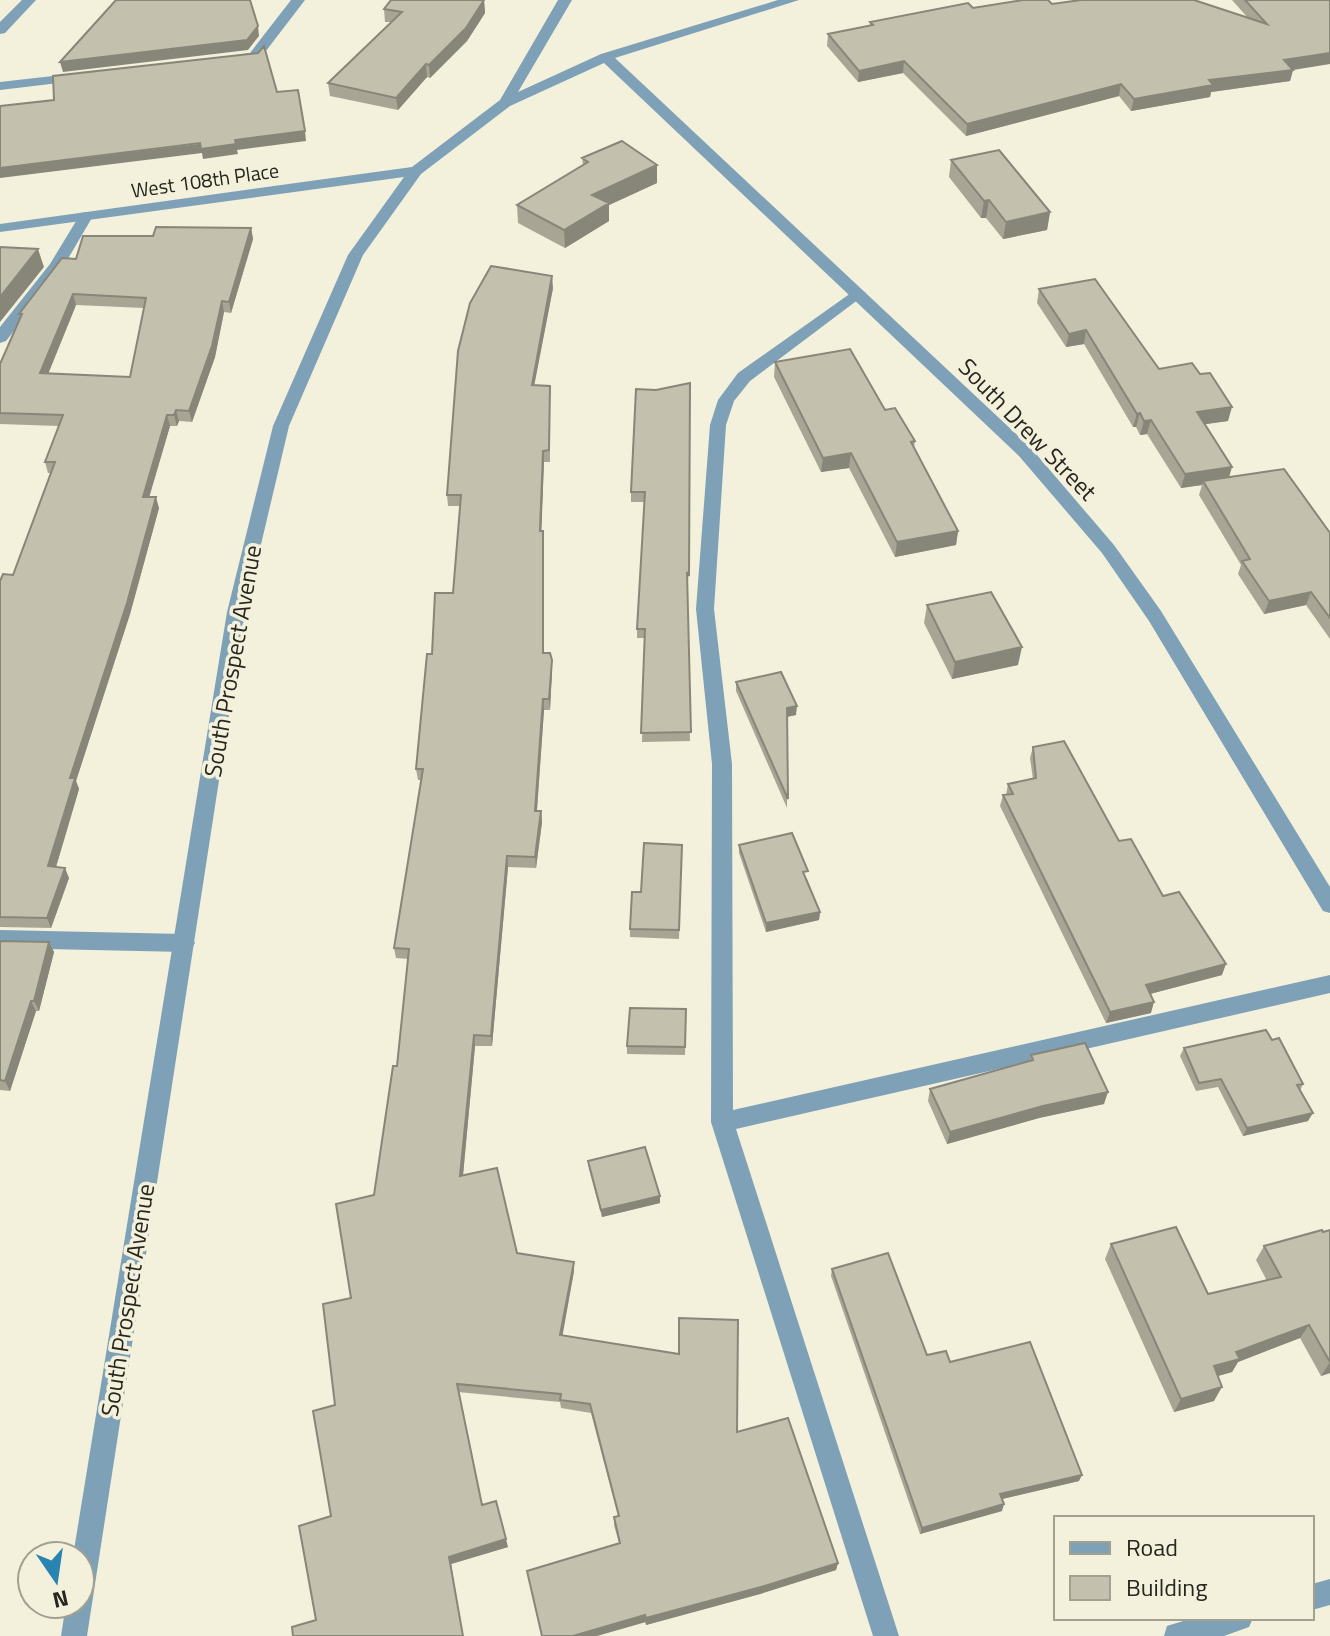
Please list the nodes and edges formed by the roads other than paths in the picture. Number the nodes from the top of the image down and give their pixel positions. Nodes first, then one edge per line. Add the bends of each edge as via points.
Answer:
1 (29, 0) edge
2 (298, 0) edge
3 (565, 0) edge
4 (792, 0) edge
5 (0, 30) edge
6 (606, 57) junction
7 (223, 60) edge
8 (96, 75) edge
9 (0, 86) edge
10 (505, 103) junction
11 (416, 171) junction
12 (86, 216) junction
13 (0, 228) edge
14 (858, 293) junction
15 (0, 338) edge
16 (1330, 905) edge
17 (0, 939) edge
18 (184, 943) junction
19 (1330, 984) edge
20 (722, 1122) junction
21 (89, 1540) edge
22 (1233, 1620) edge
23 (886, 1636) edge
24 (1177, 1636) edge

1 - 5 street
2 - 7 street via 254,57
3 - 10 street
4 - 6 street, South Prospect Avenue
6 - 10 street, South Prospect Avenue
6 - 14 street, South Drew Street
8 - 9 street
10 - 11 street, South Prospect Avenue
11 - 12 street, West 108th Place
11 - 18 street, South Prospect Avenue via 356,255 281,426 236,612
12 - 13 street, West 108th Place
12 - 15 street via 57,266
14 - 16 street, South Drew Street via 1025,452 1108,549 1155,616
14 - 20 street via 744,377 726,400 718,425 705,609 722,764
17 - 18 street
18 - 21 street, South Prospect Avenue
19 - 20 street
20 - 23 street
22 - 24 street

